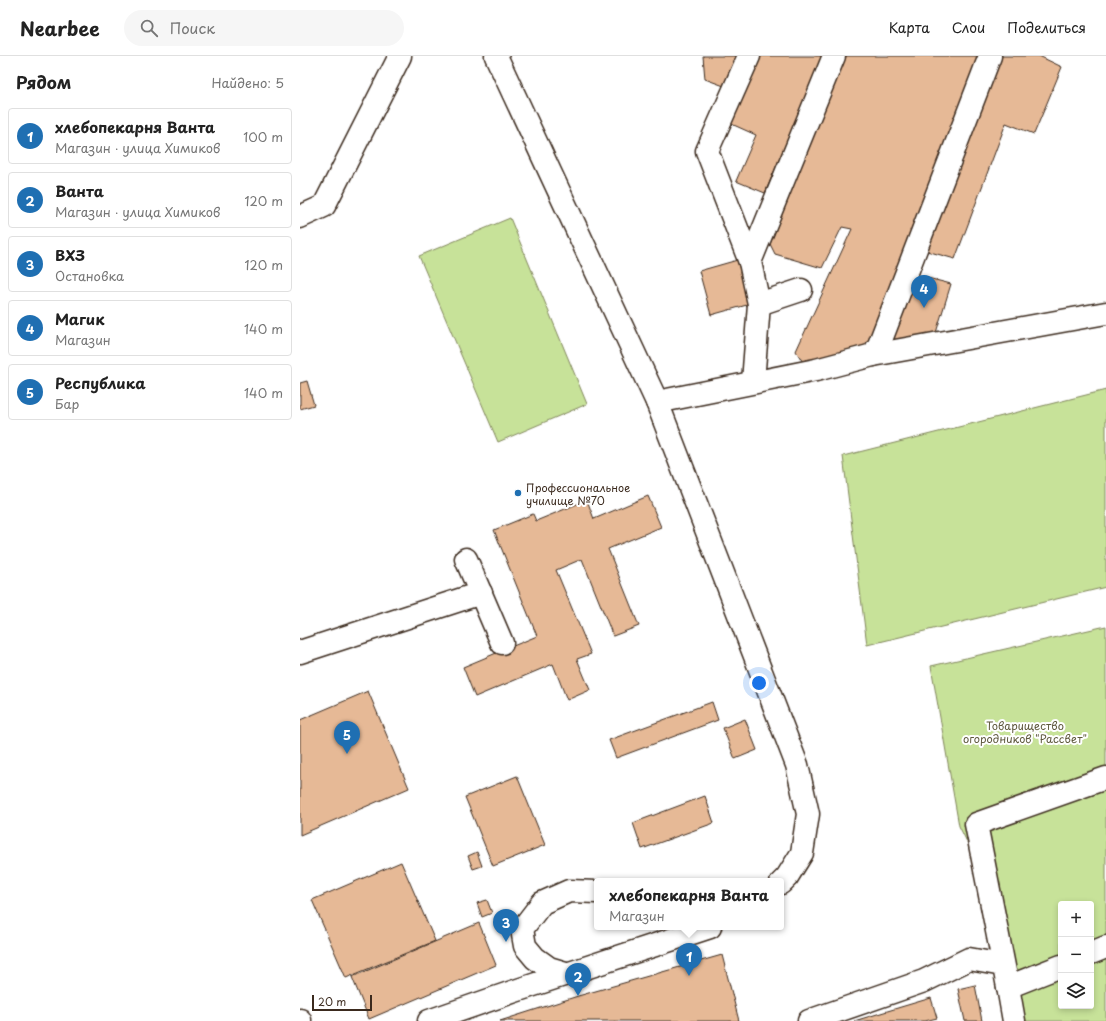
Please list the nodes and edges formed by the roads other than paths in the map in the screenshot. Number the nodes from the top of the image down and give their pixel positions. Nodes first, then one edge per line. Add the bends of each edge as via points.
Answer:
1 (400, 56) edge
2 (496, 56) edge
3 (749, 56) edge
4 (834, 56) edge
5 (990, 56) edge
6 (300, 217) edge
7 (750, 262) junction
8 (801, 290) dead end
9 (759, 304) junction
10 (1106, 313) edge
11 (873, 356) junction
12 (754, 382) junction
13 (657, 402) junction
14 (466, 559) dead end
15 (481, 593) junction
16 (502, 643) dead end
17 (300, 652) edge
18 (1106, 778) edge
19 (784, 880) edge
20 (594, 892) edge
21 (698, 930) edge
22 (1106, 947) edge
23 (1094, 953) edge
24 (1003, 965) junction
25 (1058, 967) edge
26 (569, 974) junction
27 (1008, 987) junction
28 (429, 1021) edge
29 (810, 1021) edge
30 (1014, 1021) edge

1 - 6 street via 324,206
2 - 13 street
3 - 7 street via 707,151
4 - 7 street
5 - 11 street
7 - 9 street
8 - 9 street
9 - 12 street
10 - 11 street
11 - 12 street
12 - 13 street
13 - 19 street via 797,765 808,814 802,853
14 - 15 street
15 - 16 street
15 - 17 street
18 - 24 street via 976,824
20 - 26 street via 569,891 542,903 522,929 525,946 535,958 549,968
21 - 26 street
22 - 23 street
24 - 27 street
24 - 29 street via 969,960 924,981
25 - 27 street
26 - 28 street
27 - 30 street

